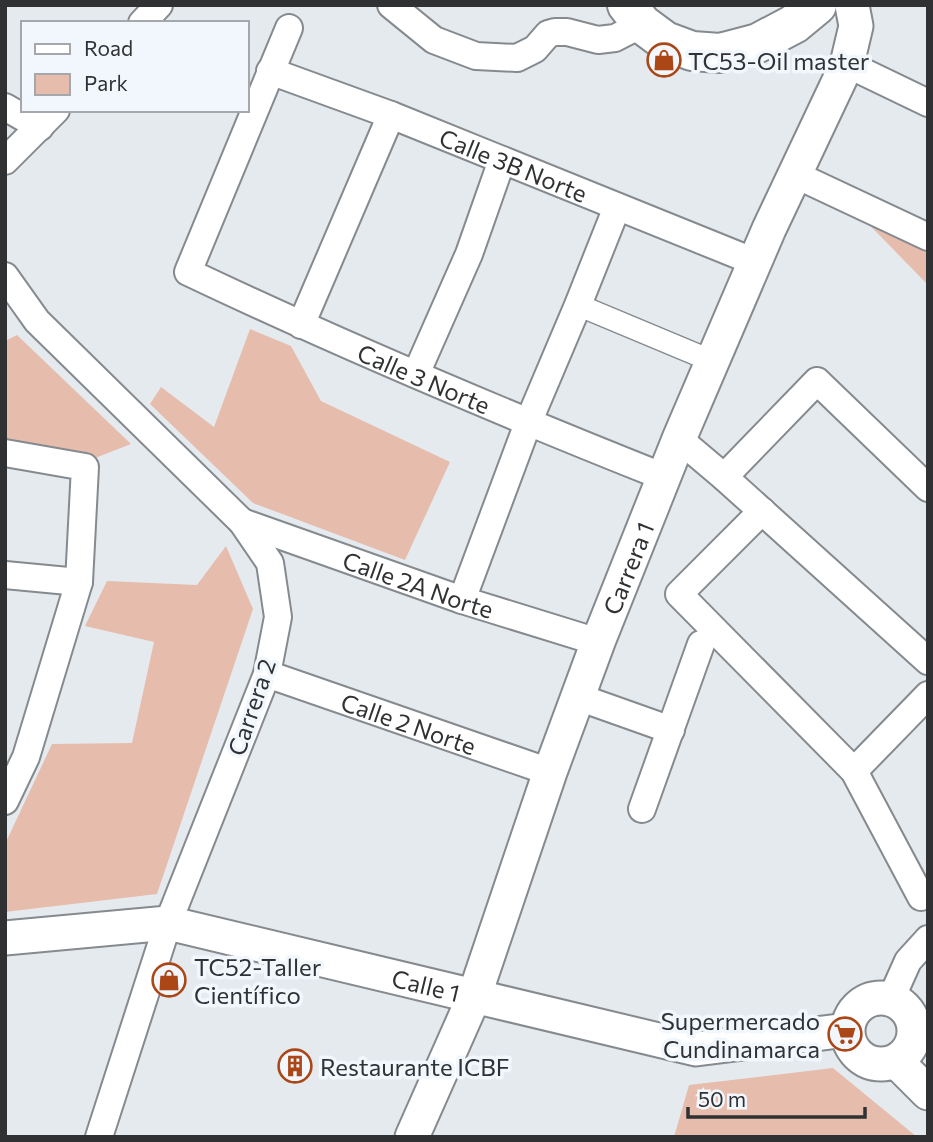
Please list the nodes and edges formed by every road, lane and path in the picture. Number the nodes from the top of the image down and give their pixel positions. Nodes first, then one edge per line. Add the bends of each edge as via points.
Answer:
1 (159, 5) edge
2 (391, 5) edge
3 (817, 5) edge
4 (852, 5) edge
5 (635, 15) edge
6 (144, 21) edge
7 (289, 28) dead end
8 (848, 64) junction
9 (270, 71) junction
10 (928, 103) edge
11 (25, 112) edge
12 (391, 115) junction
13 (48, 118) edge
14 (502, 159) junction
15 (5, 161) edge
16 (796, 175) junction
17 (617, 206) junction
18 (928, 237) edge
19 (755, 262) junction
20 (5, 276) edge
21 (579, 305) junction
22 (5, 309) edge
23 (37, 321) junction
24 (301, 325) junction
25 (712, 361) junction
26 (416, 374) junction
27 (528, 423) junction
28 (679, 439) junction
29 (5, 453) edge
30 (664, 477) junction
31 (724, 477) junction
32 (928, 488) edge
33 (762, 511) junction
34 (242, 522) junction
35 (5, 575) edge
36 (79, 582) junction
37 (462, 600) junction
38 (598, 642) junction
39 (701, 644) dead end
40 (928, 661) edge
41 (267, 674) junction
42 (928, 695) edge
43 (578, 697) junction
44 (671, 730) junction
45 (855, 771) junction
46 (550, 772) junction
47 (5, 801) edge
48 (642, 809) dead end
49 (921, 897) dead end
50 (169, 923) junction
51 (5, 938) edge
52 (928, 939) edge
53 (474, 997) junction
54 (891, 999) junction
55 (847, 1030) junction
56 (896, 1061) junction
57 (928, 1093) edge
58 (99, 1137) edge
59 (412, 1137) edge

1 - 6 street
2 - 5 street via 434,40 476,56 517,58 555,32 598,40 615,38
3 - 5 main road via 794,24 758,43 720,53 692,51 665,41
4 - 8 street, Carrera 1 via 856,26
7 - 9 street
8 - 10 street
8 - 16 street, Carrera 1
9 - 12 street, Calle 3B Norte
9 - 24 street, Calle 3 Norte via 188,272
11 - 13 street
12 - 14 street, Calle 3B Norte
12 - 24 street
13 - 15 street
14 - 17 street, Calle 3B Norte
14 - 26 street via 469,254
16 - 18 street
16 - 19 street, Carrera 1
17 - 19 street, Calle 3B Norte
17 - 21 street
19 - 25 street, Carrera 1
20 - 23 street, Carrera 2
21 - 25 street
21 - 27 street
22 - 23 street via 17,319
23 - 34 street, Carrera 2
24 - 26 street, Calle 3 Norte
25 - 28 street, Carrera 1
26 - 27 street, Calle 3 Norte
27 - 30 street, Calle 3 Norte
27 - 37 street
28 - 30 street, Carrera 1
28 - 31 street
29 - 36 street via 85,467
30 - 38 street, Carrera 1
31 - 32 street via 817,381
31 - 33 street
33 - 40 street
33 - 45 street via 679,594
34 - 37 street, Calle 2A Norte
34 - 41 street, Carrera 2 via 270,563 278,617
35 - 36 street
36 - 47 street via 26,757
37 - 38 street, Calle 2A Norte
38 - 43 street, Carrera 1
39 - 44 street
41 - 46 street, Calle 2 Norte
41 - 50 street, Carrera 2
42 - 45 street
43 - 44 street
43 - 46 street, Carrera 1
44 - 48 street
45 - 49 street
46 - 53 street, Carrera 1
50 - 51 street, Calle 1
50 - 53 street, Calle 1
50 - 58 street, Carrera 2
52 - 54 street via 908,961
53 - 55 street, Calle 1 via 696,1049
53 - 59 street, Carrera 1
54 - 55 street via 862,1003
54 - 56 street via 907,1011 914,1029 910,1048
55 - 56 street via 854,1052 863,1060 873,1064
56 - 57 street

